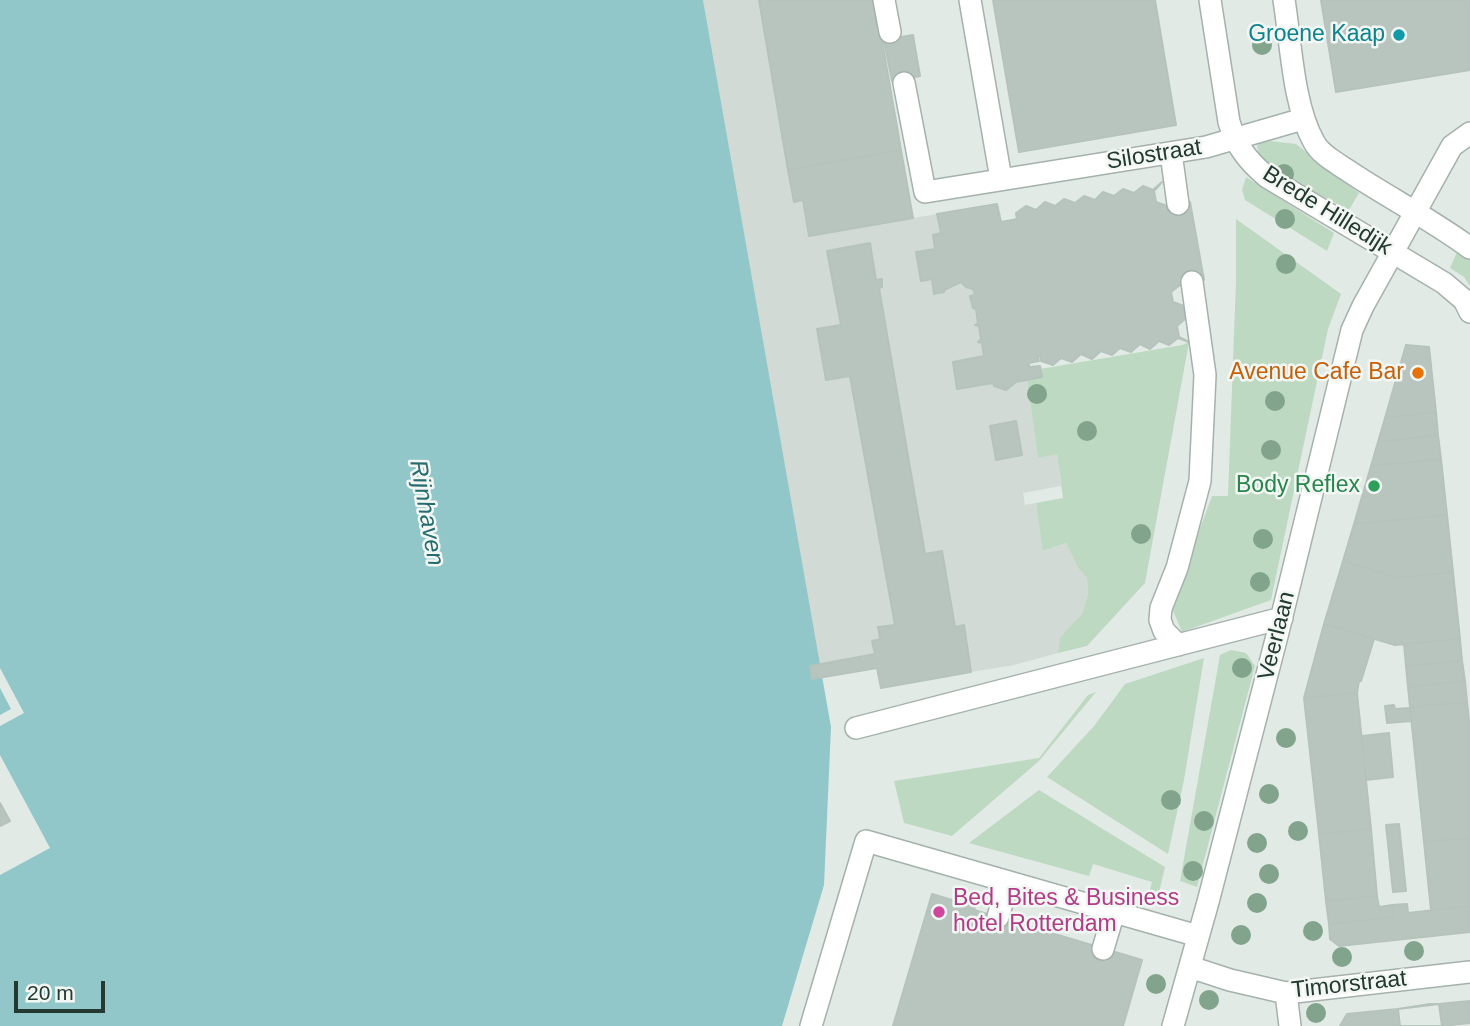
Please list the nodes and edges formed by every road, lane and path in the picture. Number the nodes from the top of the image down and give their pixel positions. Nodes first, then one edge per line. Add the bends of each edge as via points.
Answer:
1 (884, 0) edge
2 (970, 0) edge
3 (1210, 0) edge
4 (1284, 0) edge
5 (890, 32) dead end
6 (904, 83) dead end
7 (1303, 119) junction
8 (1470, 134) edge
9 (1234, 138) junction
10 (1171, 153) junction
11 (1002, 178) junction
12 (1178, 204) dead end
13 (1415, 213) junction
14 (1470, 248) edge
15 (1393, 252) junction
16 (1192, 282) dead end
17 (1470, 312) edge
18 (1282, 618) junction
19 (1178, 645) junction
20 (856, 728) dead end
21 (1008, 883) junction
22 (1114, 912) junction
23 (998, 917) dead end
24 (1198, 936) junction
25 (1103, 949) dead end
26 (1190, 967) junction
27 (1470, 972) edge
28 (1286, 993) junction
29 (811, 1026) edge
30 (1173, 1026) edge
31 (1290, 1026) edge

1 - 5 street
2 - 11 street
3 - 9 street, Brede Hilledijk
4 - 7 street, Brede Hilledijk
6 - 11 street, Silostraat via 925,192
7 - 9 street, Silostraat
7 - 13 street, Brede Hilledijk via 1315,145 1327,157
8 - 13 street, Veerlaan via 1452,146
9 - 10 street, Silostraat
9 - 15 street, Brede Hilledijk via 1248,161 1267,177
10 - 11 street, Silostraat
10 - 12 street
13 - 14 street, Brede Hilledijk
13 - 15 street, Veerlaan
15 - 17 street, Brede Hilledijk via 1444,284 1464,300
15 - 18 street, Veerlaan via 1350,338
16 - 19 street via 1205,374 1200,481 1160,620
18 - 19 street
18 - 24 street, Veerlaan
19 - 20 street
21 - 22 street
21 - 23 street
21 - 29 street via 866,841
22 - 24 street
22 - 25 street
24 - 26 street, Veerlaan
26 - 28 street, Timorstraat
26 - 30 street, Veerlaan
27 - 28 street, Timorstraat
28 - 31 street

